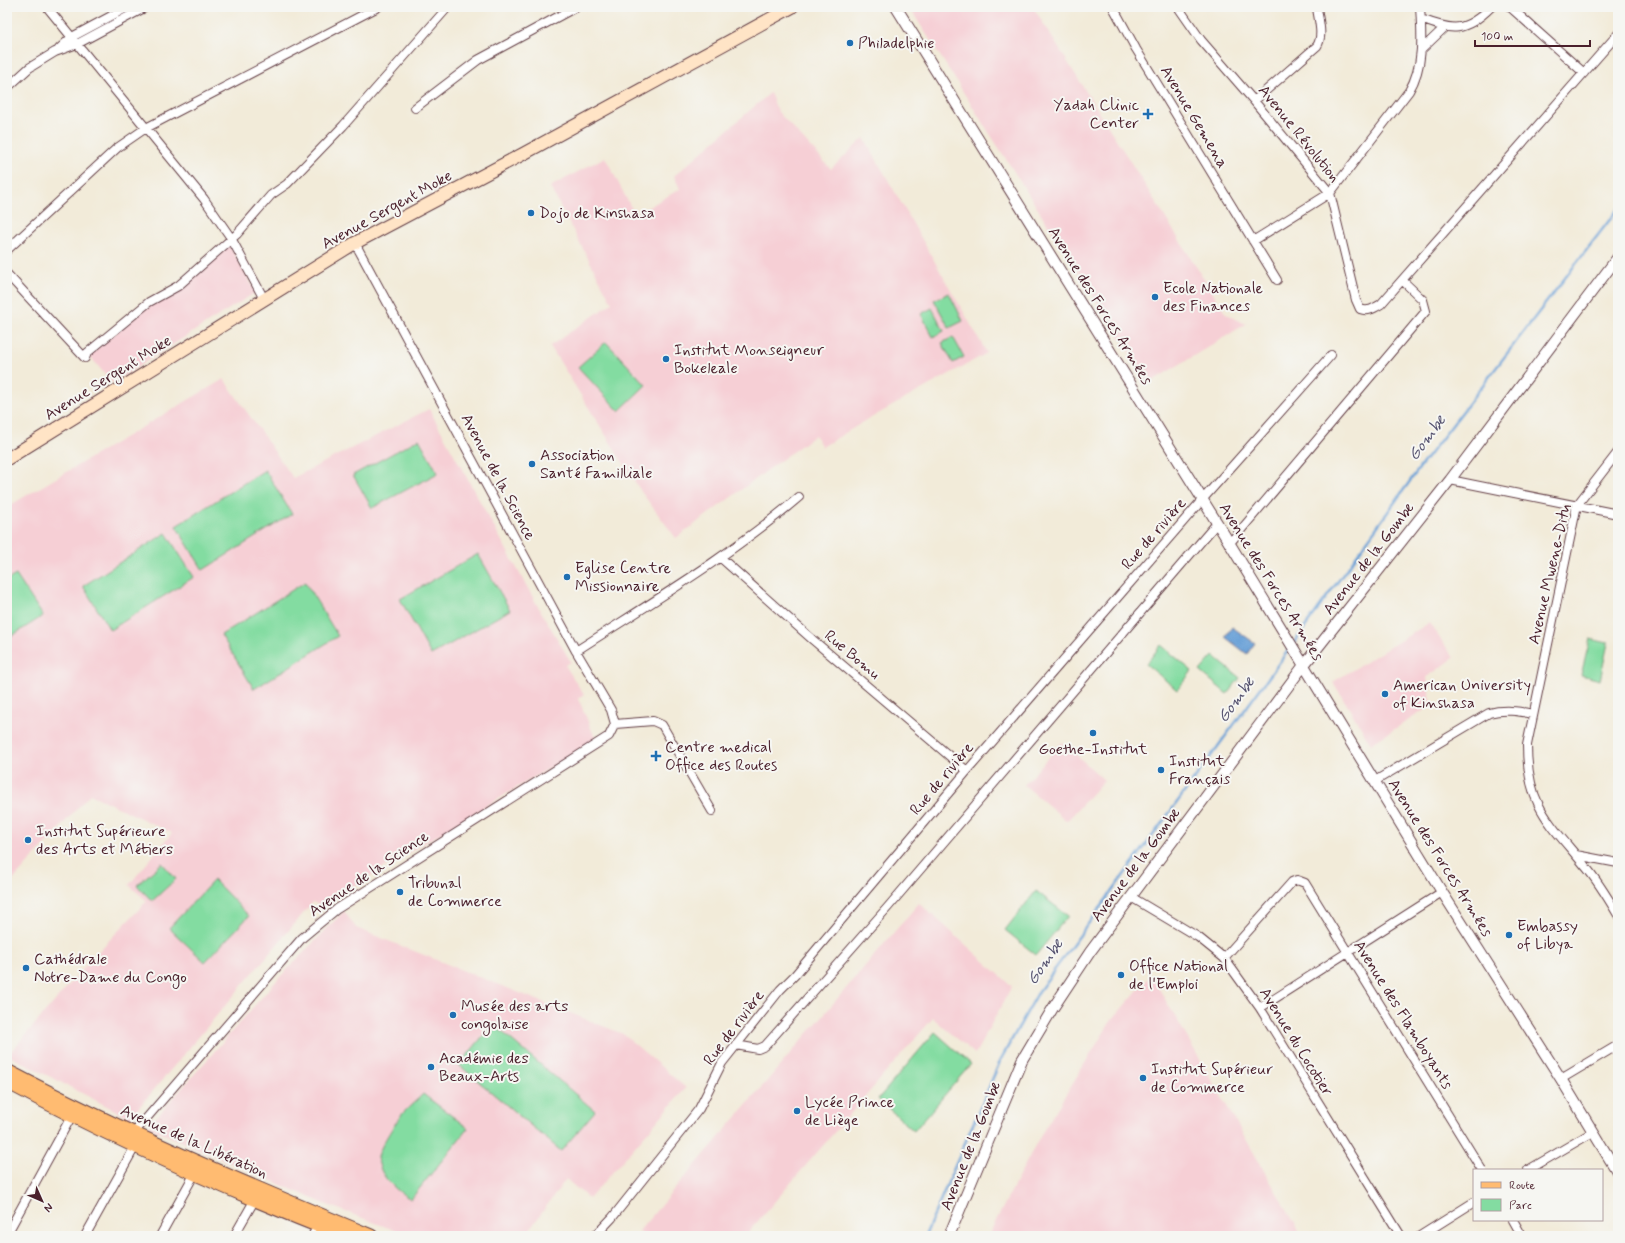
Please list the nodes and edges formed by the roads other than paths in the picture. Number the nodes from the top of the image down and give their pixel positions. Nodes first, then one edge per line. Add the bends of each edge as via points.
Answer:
1 (47, 7) edge
2 (128, 7) edge
3 (146, 7) edge
4 (378, 7) edge
5 (448, 7) edge
6 (576, 7) edge
7 (792, 7) edge
8 (896, 7) edge
9 (1113, 7) edge
10 (1178, 7) edge
11 (1317, 7) edge
12 (1420, 7) edge
13 (1491, 7) edge
14 (1510, 7) edge
15 (1420, 19) junction
16 (1444, 28) junction
17 (1618, 34) edge
18 (74, 40) junction
19 (1421, 50) junction
20 (1584, 73) junction
21 (7, 88) edge
22 (1254, 101) junction
23 (415, 108) dead end
24 (146, 128) junction
25 (1330, 193) junction
26 (231, 238) junction
27 (1253, 241) junction
28 (355, 243) junction
29 (7, 250) edge
30 (1618, 257) edge
31 (7, 274) edge
32 (1277, 280) dead end
33 (1402, 280) junction
34 (264, 299) junction
35 (1331, 355) dead end
36 (1618, 452) edge
37 (7, 459) edge
38 (1450, 480) junction
39 (798, 498) dead end
40 (1202, 500) junction
41 (1577, 505) junction
42 (1618, 514) edge
43 (1217, 523) junction
44 (1229, 544) junction
45 (721, 558) junction
46 (576, 651) junction
47 (1304, 665) junction
48 (1533, 714) junction
49 (615, 724) junction
50 (967, 771) junction
51 (1375, 781) junction
52 (712, 811) dead end
53 (1576, 855) junction
54 (1618, 863) edge
55 (1442, 892) junction
56 (1131, 897) junction
57 (1618, 915) edge
58 (1348, 952) junction
59 (1224, 958) junction
60 (1260, 1008) junction
61 (736, 1045) junction
62 (1618, 1045) edge
63 (1561, 1079) junction
64 (7, 1080) edge
65 (71, 1116) junction
66 (1593, 1132) junction
67 (134, 1140) junction
68 (1481, 1169) edge
69 (1530, 1169) edge
70 (195, 1173) junction
71 (1618, 1173) edge
72 (254, 1201) junction
73 (1473, 1203) edge
74 (1513, 1221) edge
75 (315, 1231) edge
76 (7, 1234) edge
77 (85, 1236) edge
78 (160, 1236) edge
79 (234, 1236) edge
80 (344, 1236) edge
81 (371, 1236) edge
82 (595, 1236) edge
83 (950, 1236) edge
84 (1401, 1236) edge
85 (1420, 1236) edge
86 (1522, 1236) edge

1 - 18 street
2 - 18 street
3 - 18 street
4 - 24 street
5 - 26 street via 343,126 287,184 271,194
6 - 23 street via 478,60
7 - 28 main road, Avenue Sergent Moke
8 - 40 street, Avenue des Forces Armées
9 - 27 street, Avenue Gemena
10 - 22 street, Avenue Révolution via 1200,40
11 - 22 street via 1320,42
12 - 15 street
13 - 16 street via 1470,23 1460,27
14 - 20 street
15 - 16 street
15 - 19 street
16 - 19 street
17 - 20 street
18 - 21 street via 29,68
18 - 24 street
19 - 25 street via 1418,76 1409,91
20 - 33 street
22 - 25 street, Avenue Révolution
24 - 26 street via 204,199
24 - 29 street via 117,148
25 - 27 street
25 - 33 street, Avenue Révolution via 1360,309 1372,310
26 - 31 street via 178,286 149,302 87,353 85,358
26 - 34 street
27 - 32 street, Avenue Gemena
28 - 34 main road, Avenue Sergent Moke
28 - 46 street, Avenue de la Science
30 - 38 street, Avenue de la Gombe
33 - 44 street via 1423,300 1426,311
34 - 37 main road, Avenue Sergent Moke
35 - 40 street, Rue de rivière
36 - 41 street, Avenue Mwene-Ditu
38 - 41 street
38 - 47 street, Avenue de la Gombe
39 - 45 street via 763,528
40 - 43 street, Avenue des Forces Armées
40 - 50 street, Rue de rivière
41 - 42 street
41 - 48 street, Avenue Mwene-Ditu
43 - 44 street, Avenue des Forces Armées
43 - 61 street via 766,1046 758,1049
44 - 47 street, Avenue des Forces Armées
45 - 46 street
45 - 50 street, Rue Bomu
46 - 49 street, Avenue de la Science via 611,710
47 - 51 street, Avenue des Forces Armées
47 - 56 street, Avenue de la Gombe
48 - 51 street via 1512,710 1489,713
48 - 53 street, Avenue Mwene-Ditu via 1527,745 1530,783 1546,817
49 - 52 street via 653,721 662,725
49 - 67 street, Avenue de la Science via 609,736 318,923 302,938
50 - 61 street, Rue de rivière
51 - 55 street, Avenue des Forces Armées
53 - 54 street
53 - 57 street, Avenue Mwene-Ditu via 1602,888
55 - 58 street
55 - 63 street, Avenue des Forces Armées
56 - 59 street, Avenue du Cocotier via 1198,937
56 - 83 street, Avenue de la Gombe via 1090,952 1022,1060
58 - 59 street, Avenue des Flamboyants via 1309,888 1297,880 1292,882
58 - 60 street
58 - 68 street, Avenue des Flamboyants
59 - 60 street, Avenue du Cocotier
60 - 84 street, Avenue du Cocotier
61 - 82 street, Rue de rivière via 722,1063 699,1109
62 - 63 street
63 - 66 street, Avenue des Forces Armées
64 - 65 main road, Avenue de la Libération
64 - 67 main road, Avenue de la Libération
65 - 67 main road, Avenue de la Libération
65 - 76 street
66 - 69 street
66 - 71 street, Avenue des Forces Armées
67 - 70 main road, Avenue de la Libération
67 - 77 street, Avenue de la Science
67 - 81 main road, Avenue de la Libération
70 - 72 main road, Avenue de la Libération
70 - 78 street
72 - 75 main road, Avenue de la Libération
72 - 79 street
73 - 85 street
74 - 86 street
75 - 80 main road, Avenue de la Libération

